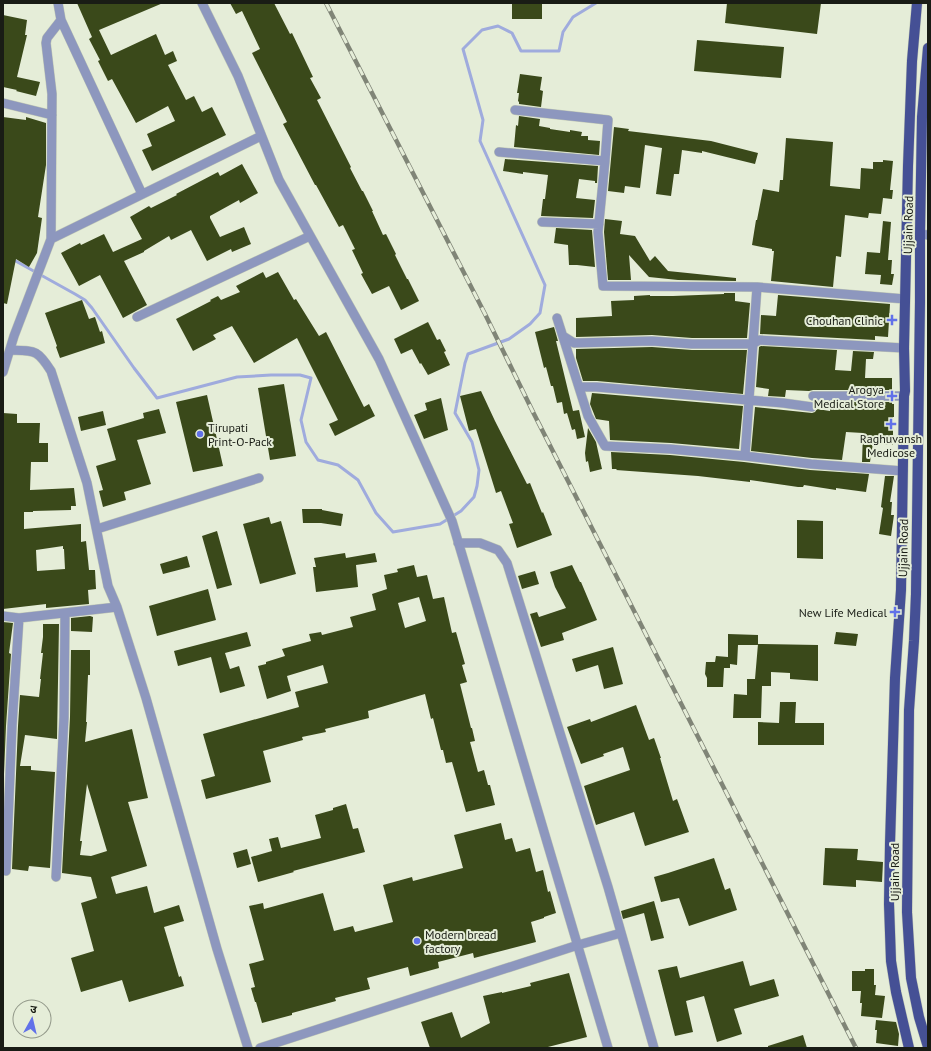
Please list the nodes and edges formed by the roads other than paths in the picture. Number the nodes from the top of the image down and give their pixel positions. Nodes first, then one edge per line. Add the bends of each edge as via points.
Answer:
1 (58, 3) edge
2 (202, 3) edge
3 (916, 3) edge
4 (61, 20) junction
5 (928, 48) edge
6 (3, 103) edge
7 (515, 110) dead end
8 (52, 115) junction
9 (261, 136) junction
10 (499, 152) dead end
11 (606, 161) junction
12 (142, 194) junction
13 (542, 222) dead end
14 (599, 224) junction
15 (924, 234) edge
16 (310, 236) junction
17 (51, 239) junction
18 (757, 287) junction
19 (906, 299) junction
20 (137, 317) dead end
21 (557, 318) dead end
22 (563, 336) junction
23 (753, 344) junction
24 (904, 348) junction
25 (10, 350) junction
26 (3, 372) edge
27 (579, 387) junction
28 (813, 396) dead end
29 (904, 396) junction
30 (749, 400) junction
31 (812, 407) dead end
32 (745, 456) junction
33 (903, 471) junction
34 (259, 478) dead end
35 (97, 529) junction
36 (458, 543) junction
37 (117, 607) junction
38 (65, 613) junction
39 (3, 616) edge
40 (19, 618) junction
41 (898, 641) junction
42 (914, 641) junction
43 (7, 765) edge
44 (6, 872) dead end
45 (56, 877) dead end
46 (621, 932) junction
47 (578, 945) junction
48 (928, 1047) edge
49 (248, 1048) edge
50 (260, 1048) edge
51 (608, 1048) edge
52 (654, 1048) edge
53 (909, 1048) edge

1 - 4 street
2 - 9 street via 238,76
3 - 19 main road, Ujjain Road via 908,166
4 - 8 street via 46,43
4 - 12 street
5 - 15 main road, Ujjain Road via 922,117
6 - 8 street
7 - 11 street via 608,120
8 - 17 street
9 - 12 street
9 - 16 street via 278,180
10 - 11 street
11 - 14 street
12 - 17 street
13 - 14 street
14 - 18 street via 603,286
15 - 42 main road, Ujjain Road via 920,302
16 - 20 street
16 - 36 street via 379,358 452,521
17 - 25 street
18 - 19 street
18 - 23 street
19 - 24 main road, Ujjain Road
21 - 22 street
22 - 23 street via 574,343 652,341
22 - 27 street
23 - 24 street via 759,340
23 - 30 street
24 - 29 main road, Ujjain Road
25 - 26 street
25 - 35 street via 32,350 42,357 51,371 87,483
27 - 30 street
27 - 32 street via 588,416 605,446 670,448
28 - 29 street
29 - 33 main road, Ujjain Road
30 - 31 street
30 - 32 street
32 - 33 street
33 - 41 main road, Ujjain Road
34 - 35 street
35 - 37 street via 108,586
36 - 46 street via 480,543 498,550 507,563
36 - 47 street
37 - 38 street
37 - 49 street via 146,698 216,949
38 - 40 street
38 - 45 street via 64,716
39 - 40 street
40 - 43 street
41 - 42 main road
41 - 53 main road, Ujjain Road via 889,904 891,961
42 - 48 main road, Ujjain Road via 909,710 907,912 911,978
43 - 44 street
46 - 47 street
46 - 52 street
47 - 50 street
47 - 51 street

